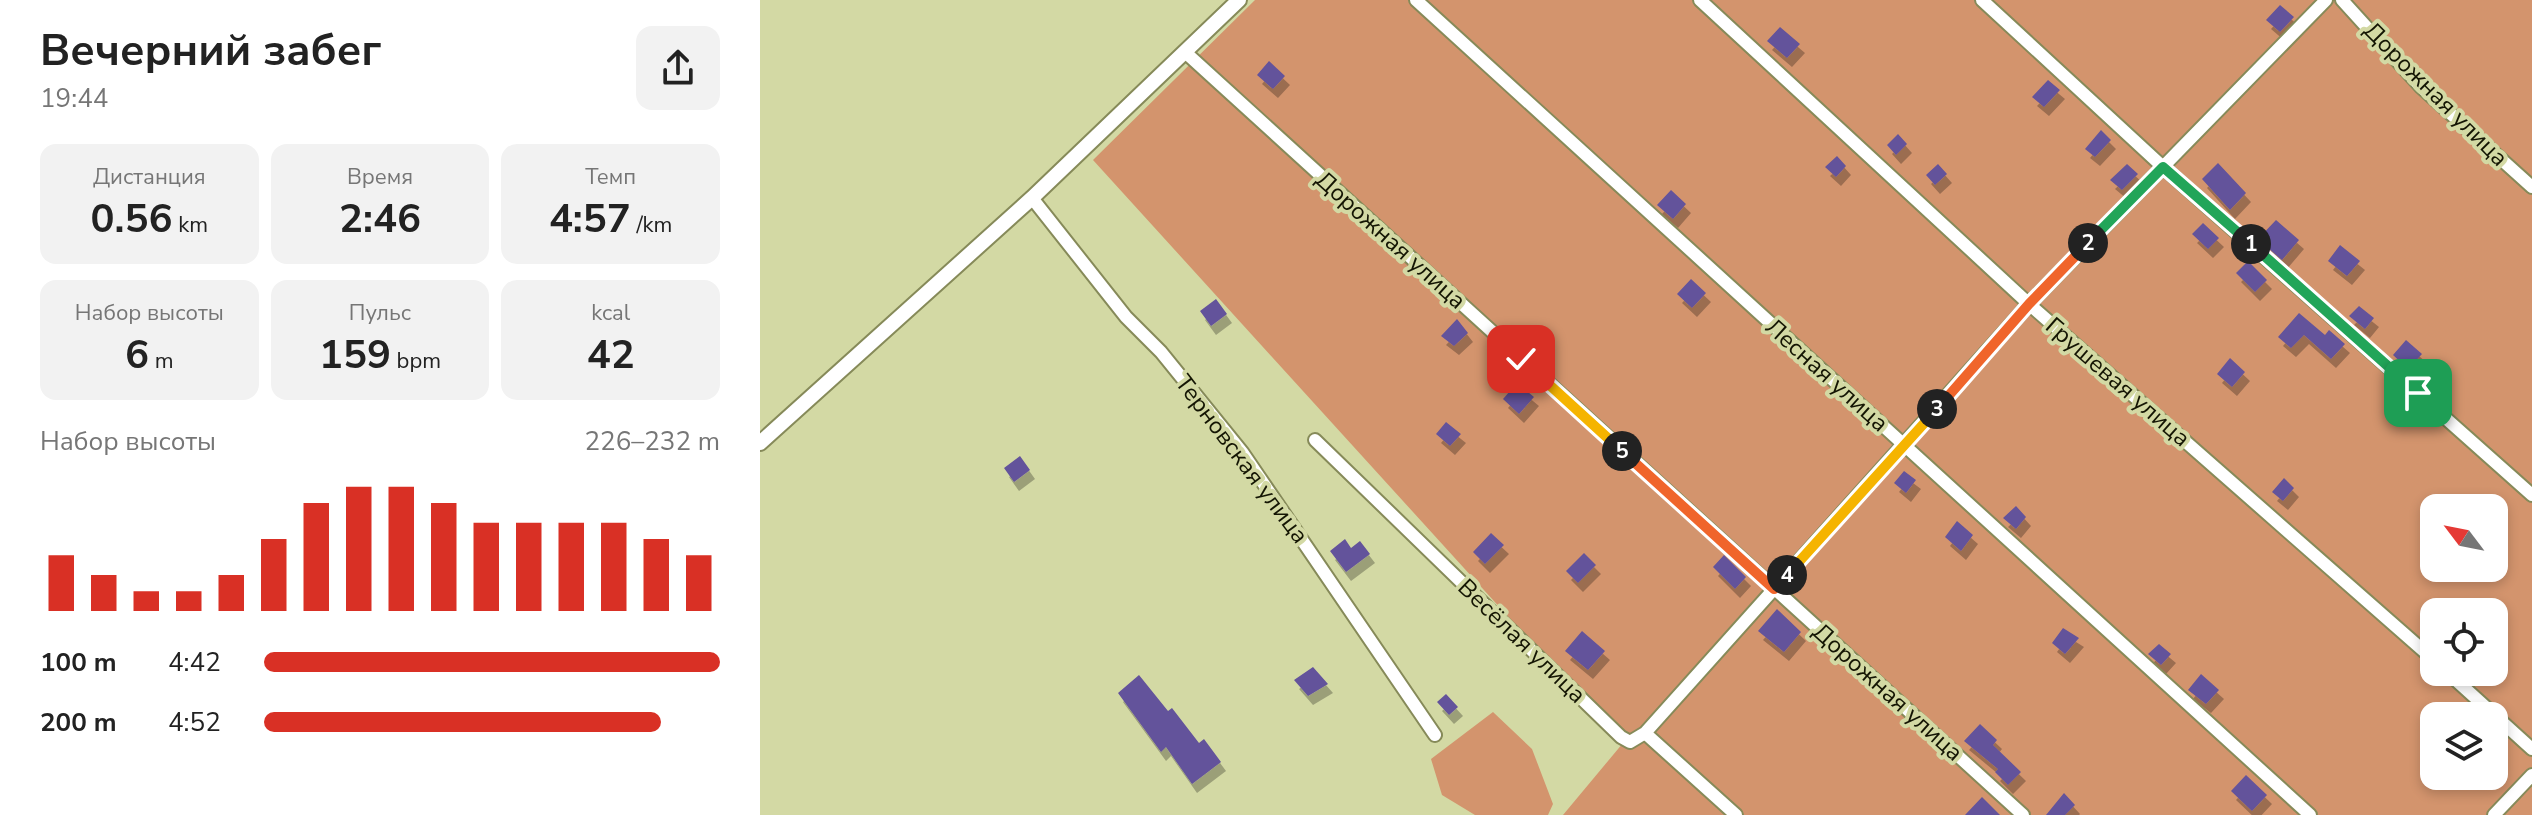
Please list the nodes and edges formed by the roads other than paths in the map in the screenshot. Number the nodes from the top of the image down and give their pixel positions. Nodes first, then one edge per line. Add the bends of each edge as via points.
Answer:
1 (1239, 0) edge
2 (1416, 0) edge
3 (1700, 0) edge
4 (1982, 0) edge
5 (2326, 0) edge
6 (2347, 2) edge
7 (1185, 52) junction
8 (2163, 167) junction
9 (2532, 187) edge
10 (1032, 198) junction
11 (2029, 304) junction
12 (1315, 440) dead end
13 (760, 443) edge
14 (1905, 446) junction
15 (2532, 495) edge
16 (1774, 589) junction
17 (2420, 648) edge
18 (2462, 686) edge
19 (1645, 733) junction
20 (1435, 735) dead end
21 (2532, 749) edge
22 (2532, 775) edge
23 (1736, 815) edge
24 (2023, 815) edge
25 (2310, 815) edge
26 (2494, 815) edge

1 - 7 street
2 - 14 street, Лесная улица
3 - 11 street, Грушевая улица
4 - 8 street
5 - 8 street
6 - 9 street, Дорожная улица via 2420,86
7 - 10 street
7 - 16 street, Дорожная улица
8 - 11 street
8 - 15 street
10 - 13 street
10 - 20 street, Терновская улица via 1242,452
11 - 14 street
11 - 17 street, Грушевая улица
12 - 19 street, Весёлая улица via 1621,737 1630,742
14 - 16 street
14 - 25 street, Лесная улица
16 - 19 street
16 - 24 street, Дорожная улица
18 - 21 street
19 - 23 street
22 - 26 street

